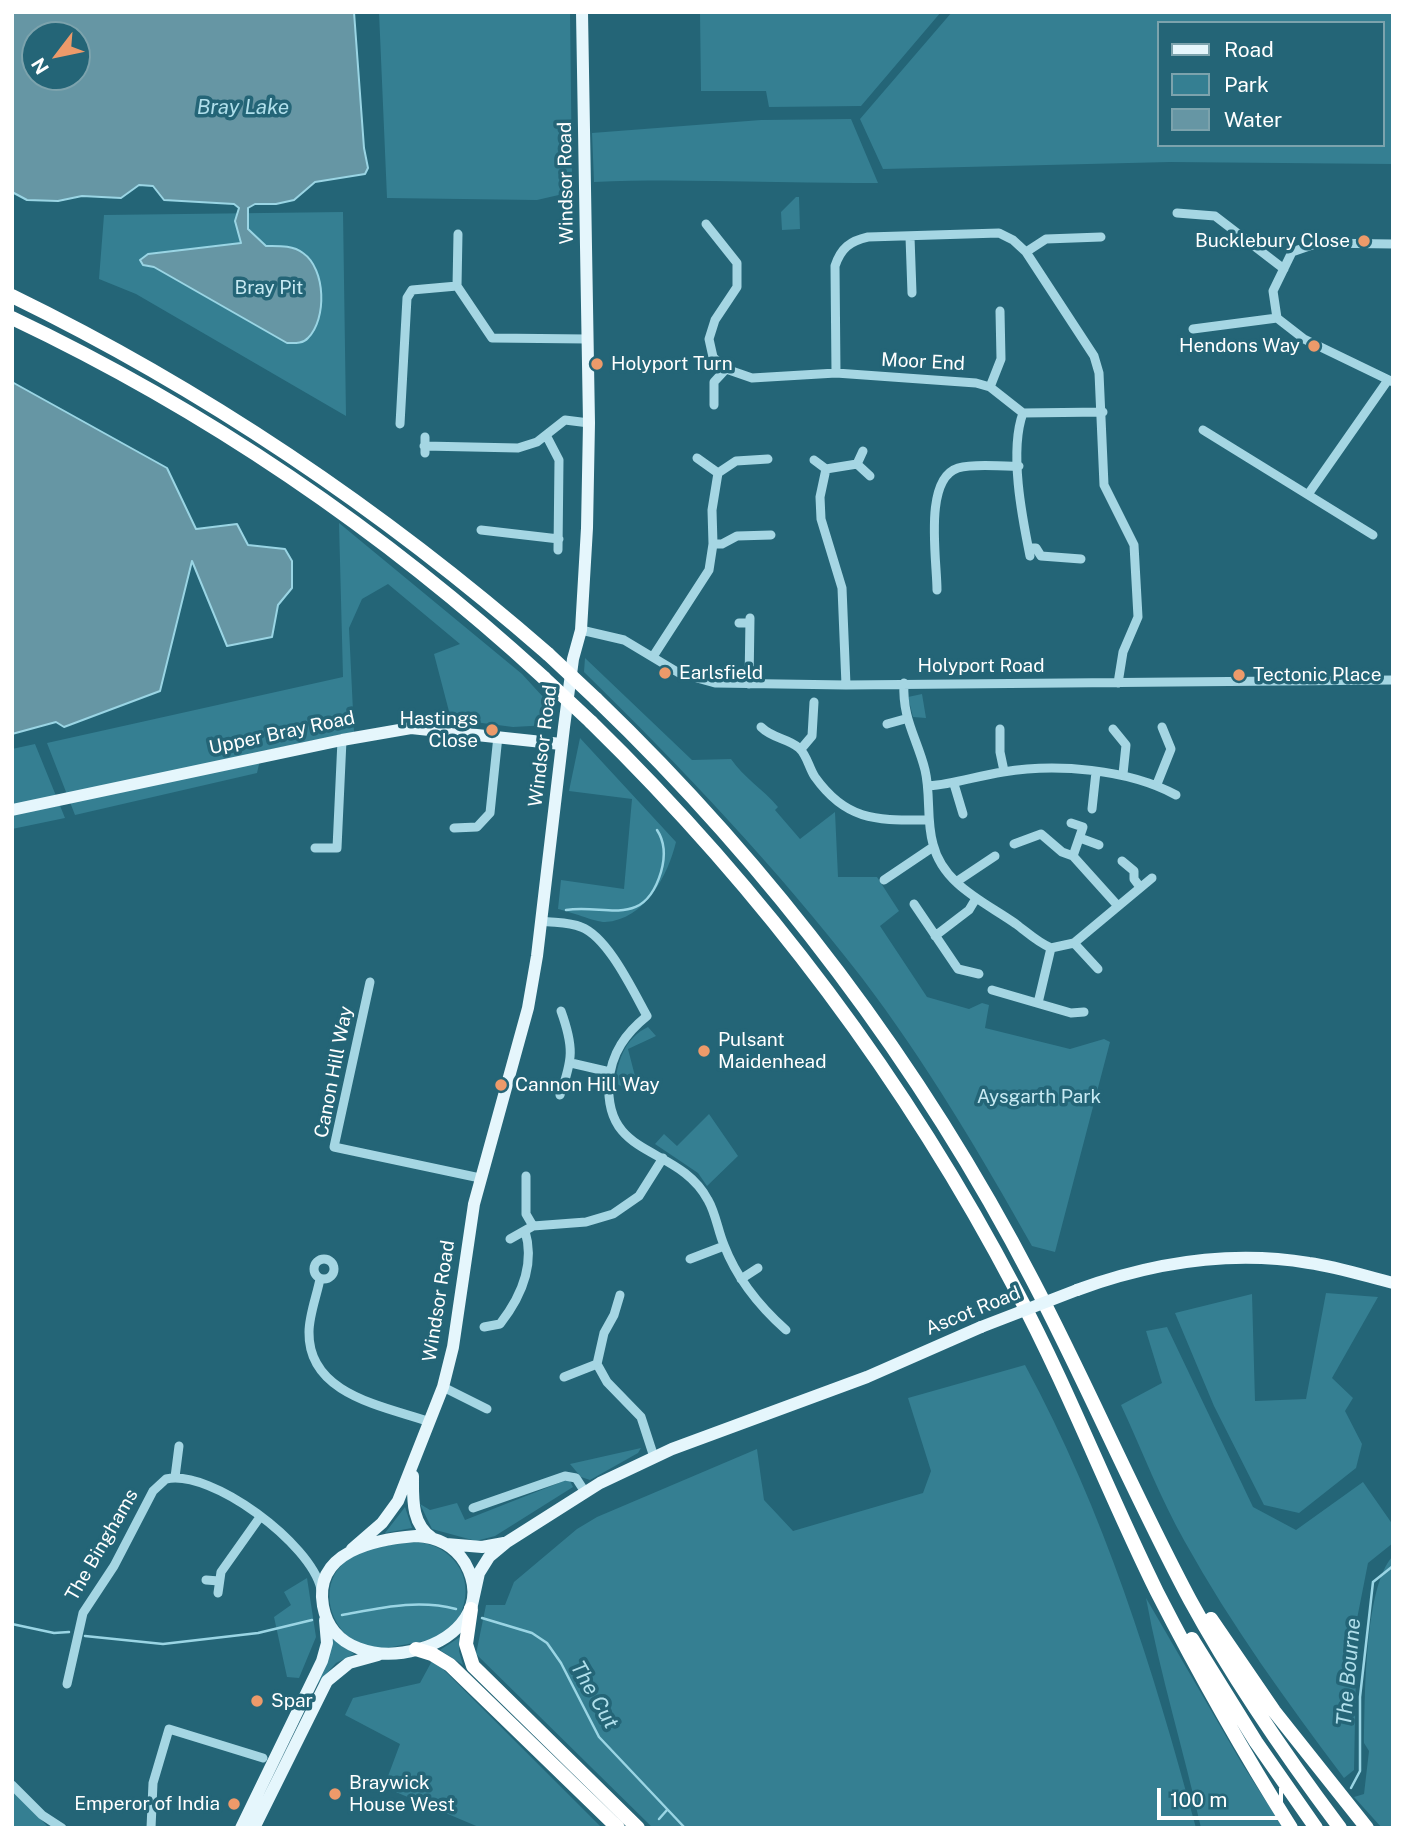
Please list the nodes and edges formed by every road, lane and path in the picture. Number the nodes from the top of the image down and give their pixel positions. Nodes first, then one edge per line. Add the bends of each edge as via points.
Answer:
1 (582, 12) edge
2 (1177, 213) dead end
3 (707, 224) dead end
4 (457, 234) dead end
5 (910, 237) junction
6 (1101, 237) dead end
7 (1393, 244) edge
8 (1026, 252) junction
9 (1284, 269) junction
10 (457, 286) junction
11 (912, 293) dead end
12 (12, 296) edge
13 (1000, 311) dead end
14 (12, 318) edge
15 (1277, 318) junction
16 (1193, 329) dead end
17 (587, 340) junction
18 (726, 369) junction
19 (836, 373) junction
20 (1391, 381) edge
21 (990, 387) junction
22 (714, 405) dead end
23 (1103, 412) junction
24 (1023, 413) junction
25 (589, 423) junction
26 (400, 424) dead end
27 (1203, 430) dead end
28 (546, 435) junction
29 (425, 445) dead end
30 (863, 451) dead end
31 (697, 458) dead end
32 (768, 459) dead end
33 (814, 460) dead end
34 (857, 464) junction
35 (1018, 466) junction
36 (826, 469) junction
37 (718, 473) junction
38 (870, 476) dead end
39 (1309, 493) junction
40 (481, 530) dead end
41 (771, 535) dead end
42 (1373, 535) dead end
43 (559, 539) junction
44 (713, 544) junction
45 (558, 550) dead end
46 (1081, 559) dead end
47 (937, 590) dead end
48 (739, 623) dead end
49 (581, 630) junction
50 (654, 656) junction
51 (1393, 680) edge
52 (904, 683) junction
53 (1118, 683) junction
54 (749, 684) junction
55 (846, 685) junction
56 (814, 702) dead end
57 (905, 719) junction
58 (887, 724) dead end
59 (761, 727) dead end
60 (1162, 727) dead end
61 (1000, 729) dead end
62 (1113, 729) dead end
63 (498, 736) junction
64 (342, 740) junction
65 (562, 744) junction
66 (801, 749) junction
67 (1004, 771) junction
68 (1096, 772) junction
69 (1123, 774) junction
70 (954, 784) junction
71 (1157, 784) junction
72 (929, 786) junction
73 (1176, 795) dead end
74 (1092, 809) dead end
75 (12, 810) edge
76 (963, 814) dead end
77 (927, 820) junction
78 (1071, 823) dead end
79 (454, 828) dead end
80 (1080, 838) junction
81 (1014, 844) dead end
82 (1099, 845) dead end
83 (933, 847) junction
84 (315, 848) dead end
85 (995, 856) dead end
86 (1073, 856) junction
87 (1122, 861) dead end
88 (1152, 878) dead end
89 (884, 880) dead end
90 (956, 882) junction
91 (1140, 887) junction
92 (975, 900) junction
93 (914, 904) dead end
94 (1118, 906) junction
95 (542, 921) junction
96 (934, 936) junction
97 (1074, 943) junction
98 (1051, 948) junction
99 (1098, 969) dead end
100 (979, 974) dead end
101 (370, 982) dead end
102 (992, 990) dead end
103 (1038, 1003) junction
104 (561, 1011) dead end
105 (1084, 1012) dead end
106 (571, 1063) junction
107 (610, 1072) junction
108 (560, 1095) dead end
109 (663, 1158) junction
110 (526, 1176) dead end
111 (480, 1178) junction
112 (529, 1229) junction
113 (510, 1239) dead end
114 (724, 1246) junction
115 (690, 1259) dead end
116 (758, 1268) dead end
117 (320, 1279) dead end
118 (741, 1279) junction
119 (1393, 1283) edge
120 (620, 1295) dead end
121 (484, 1327) dead end
122 (786, 1330) dead end
123 (597, 1364) junction
124 (564, 1377) dead end
125 (443, 1387) junction
126 (487, 1409) dead end
127 (430, 1422) junction
128 (1091, 1445) junction
129 (179, 1446) dead end
130 (654, 1457) junction
131 (414, 1468) junction
132 (175, 1477) junction
133 (585, 1492) junction
134 (473, 1508) dead end
135 (260, 1517) junction
136 (432, 1538) junction
137 (507, 1542) junction
138 (446, 1544) junction
139 (352, 1549) junction
140 (338, 1559) junction
141 (313, 1567) junction
142 (1174, 1567) junction
143 (206, 1580) dead end
144 (219, 1581) junction
145 (218, 1593) dead end
146 (323, 1604) junction
147 (471, 1607) junction
148 (416, 1649) junction
149 (386, 1654) junction
150 (67, 1684) dead end
151 (263, 1758) dead end
152 (12, 1785) edge
153 (62, 1828) edge
154 (151, 1828) edge
155 (241, 1828) edge
156 (254, 1828) edge
157 (618, 1828) edge
158 (638, 1828) edge
159 (1292, 1828) edge
160 (1316, 1828) edge
161 (1340, 1828) edge
162 (1367, 1828) edge

1 - 17 main road, Windsor Road
2 - 9 street via 1215,216
3 - 18 street via 737,263 741,288 715,320 709,339 713,357
4 - 10 street
5 - 8 street via 999,233
5 - 11 street
5 - 19 street via 868,237 851,241 839,253 835,265
6 - 8 street via 1046,239
7 - 9 street via 1318,243 1292,252
8 - 23 street via 1094,356
9 - 15 street via 1273,291
10 - 17 street via 492,338
10 - 26 street via 412,290 407,298 396,407
12 - 142 highway, bridge via 156,371 286,451 428,554 548,654 684,788 781,900 919,1087 1033,1281
13 - 21 street via 995,322 1001,359
14 - 128 highway, bridge via 169,401 296,482 427,578 544,678 655,787 805,961 873,1053 999,1258
15 - 16 street
15 - 20 street via 1304,339
17 - 25 main road, Windsor Road
18 - 19 street, Moor End via 752,378 817,379
18 - 22 street via 714,382
19 - 21 street, Moor End
20 - 39 street
21 - 24 street, Moor End
23 - 24 street
23 - 53 street via 1104,485 1134,545 1138,617 1123,652
24 - 35 street
25 - 28 street via 565,420
25 - 49 main road, Windsor Road
27 - 39 street
28 - 29 street via 518,448
28 - 43 street via 559,460
30 - 34 street
31 - 37 street
32 - 37 street via 736,461
33 - 36 street
34 - 36 street
34 - 38 street
35 - 46 street via 1029,552 1036,548 1041,556
35 - 47 street via 958,468 942,479 935,498
36 - 55 street via 821,519 842,588
37 - 44 street
39 - 42 street
40 - 43 street via 492,536
41 - 44 street via 737,536
43 - 45 street
44 - 50 street via 709,570
48 - 54 street via 750,621
49 - 50 street, Holyport Road via 624,640
49 - 65 main road, Windsor Road
50 - 54 street, Holyport Road via 679,673 715,683
51 - 53 street, Holyport Road
52 - 53 street, Holyport Road
52 - 55 street, Holyport Road
52 - 57 street
54 - 55 street, Holyport Road
56 - 66 street via 812,736
57 - 58 street
57 - 72 street
59 - 66 street via 770,736
60 - 71 street via 1171,748
61 - 67 street
62 - 69 street via 1126,745
63 - 64 main road, Upper Bray Road via 411,728
63 - 65 main road, Upper Bray Road
63 - 79 street via 491,813 477,827
64 - 75 main road, Upper Bray Road
64 - 84 street via 337,848
65 - 95 main road, Windsor Road
66 - 77 street via 816,777 839,803 869,819
67 - 68 street
67 - 70 street
68 - 69 street
68 - 74 street
69 - 71 street
70 - 72 street
70 - 76 street
71 - 73 street
72 - 77 street
77 - 83 street
78 - 80 street via 1083,827
80 - 82 street
80 - 86 street
81 - 86 street via 1041,834
83 - 89 street
83 - 90 street
85 - 90 street
86 - 94 street
87 - 91 street via 1134,871
88 - 91 street
90 - 92 street
91 - 94 street
92 - 96 street via 969,910
92 - 98 street
93 - 96 street
94 - 97 street
95 - 107 street via 582,927 602,944 647,1016 627,1031
95 - 111 main road, Windsor Road via 531,994
96 - 100 street via 958,969
97 - 98 street
97 - 99 street
98 - 103 street
101 - 111 street, Canon Hill Way via 334,1147
102 - 103 street
103 - 105 street
104 - 106 street via 572,1042
106 - 107 street
106 - 108 street
107 - 109 street via 613,1122 630,1140
109 - 112 street via 639,1196 613,1214
109 - 114 street via 687,1172 708,1200
110 - 112 street
111 - 125 main road, Windsor Road
112 - 113 street
112 - 121 street via 530,1260 523,1295 500,1324
114 - 115 street
114 - 118 street
116 - 118 street
117 - 127 street via 309,1332 315,1363 333,1386
118 - 122 street via 775,1327
119 - 130 main road, Ascot Road, bridge via 1310,1263 1238,1258 1163,1265 1077,1290 867,1377
120 - 123 street via 618,1315 604,1333
123 - 124 street
123 - 130 street via 607,1382 641,1417
125 - 126 street
125 - 127 main road, Windsor Road
127 - 131 main road, Windsor Road
128 - 159 highway via 1179,1633
128 - 160 highway via 1198,1648
129 - 132 street
130 - 133 main road, Ascot Road
131 - 136 main road, Windsor Road via 414,1514
131 - 139 main road, Windsor Road via 389,1515
132 - 135 street via 222,1490
132 - 150 street, The Binghams via 153,1491 83,1613
133 - 134 street via 576,1478 565,1476
133 - 137 main road, Ascot Road
135 - 141 street
135 - 144 street
136 - 138 main road
136 - 139 main road via 408,1537
137 - 138 main road, Ascot Road via 482,1547
137 - 147 main road, Ascot Road via 480,1568
138 - 147 main road via 468,1570
139 - 140 main road
140 - 141 street
140 - 146 main road via 326,1580
141 - 146 street
142 - 161 highway via 1247,1694
142 - 162 highway via 1274,1711
143 - 144 street
144 - 145 street
146 - 149 main road via 334,1630 345,1641
146 - 155 main road via 327,1637 322,1661
147 - 148 main road via 447,1638
147 - 158 highway via 466,1644 472,1666
148 - 149 main road
148 - 157 highway via 450,1665
149 - 156 main road via 348,1663 327,1681
151 - 154 street via 169,1729 153,1783
152 - 153 street

